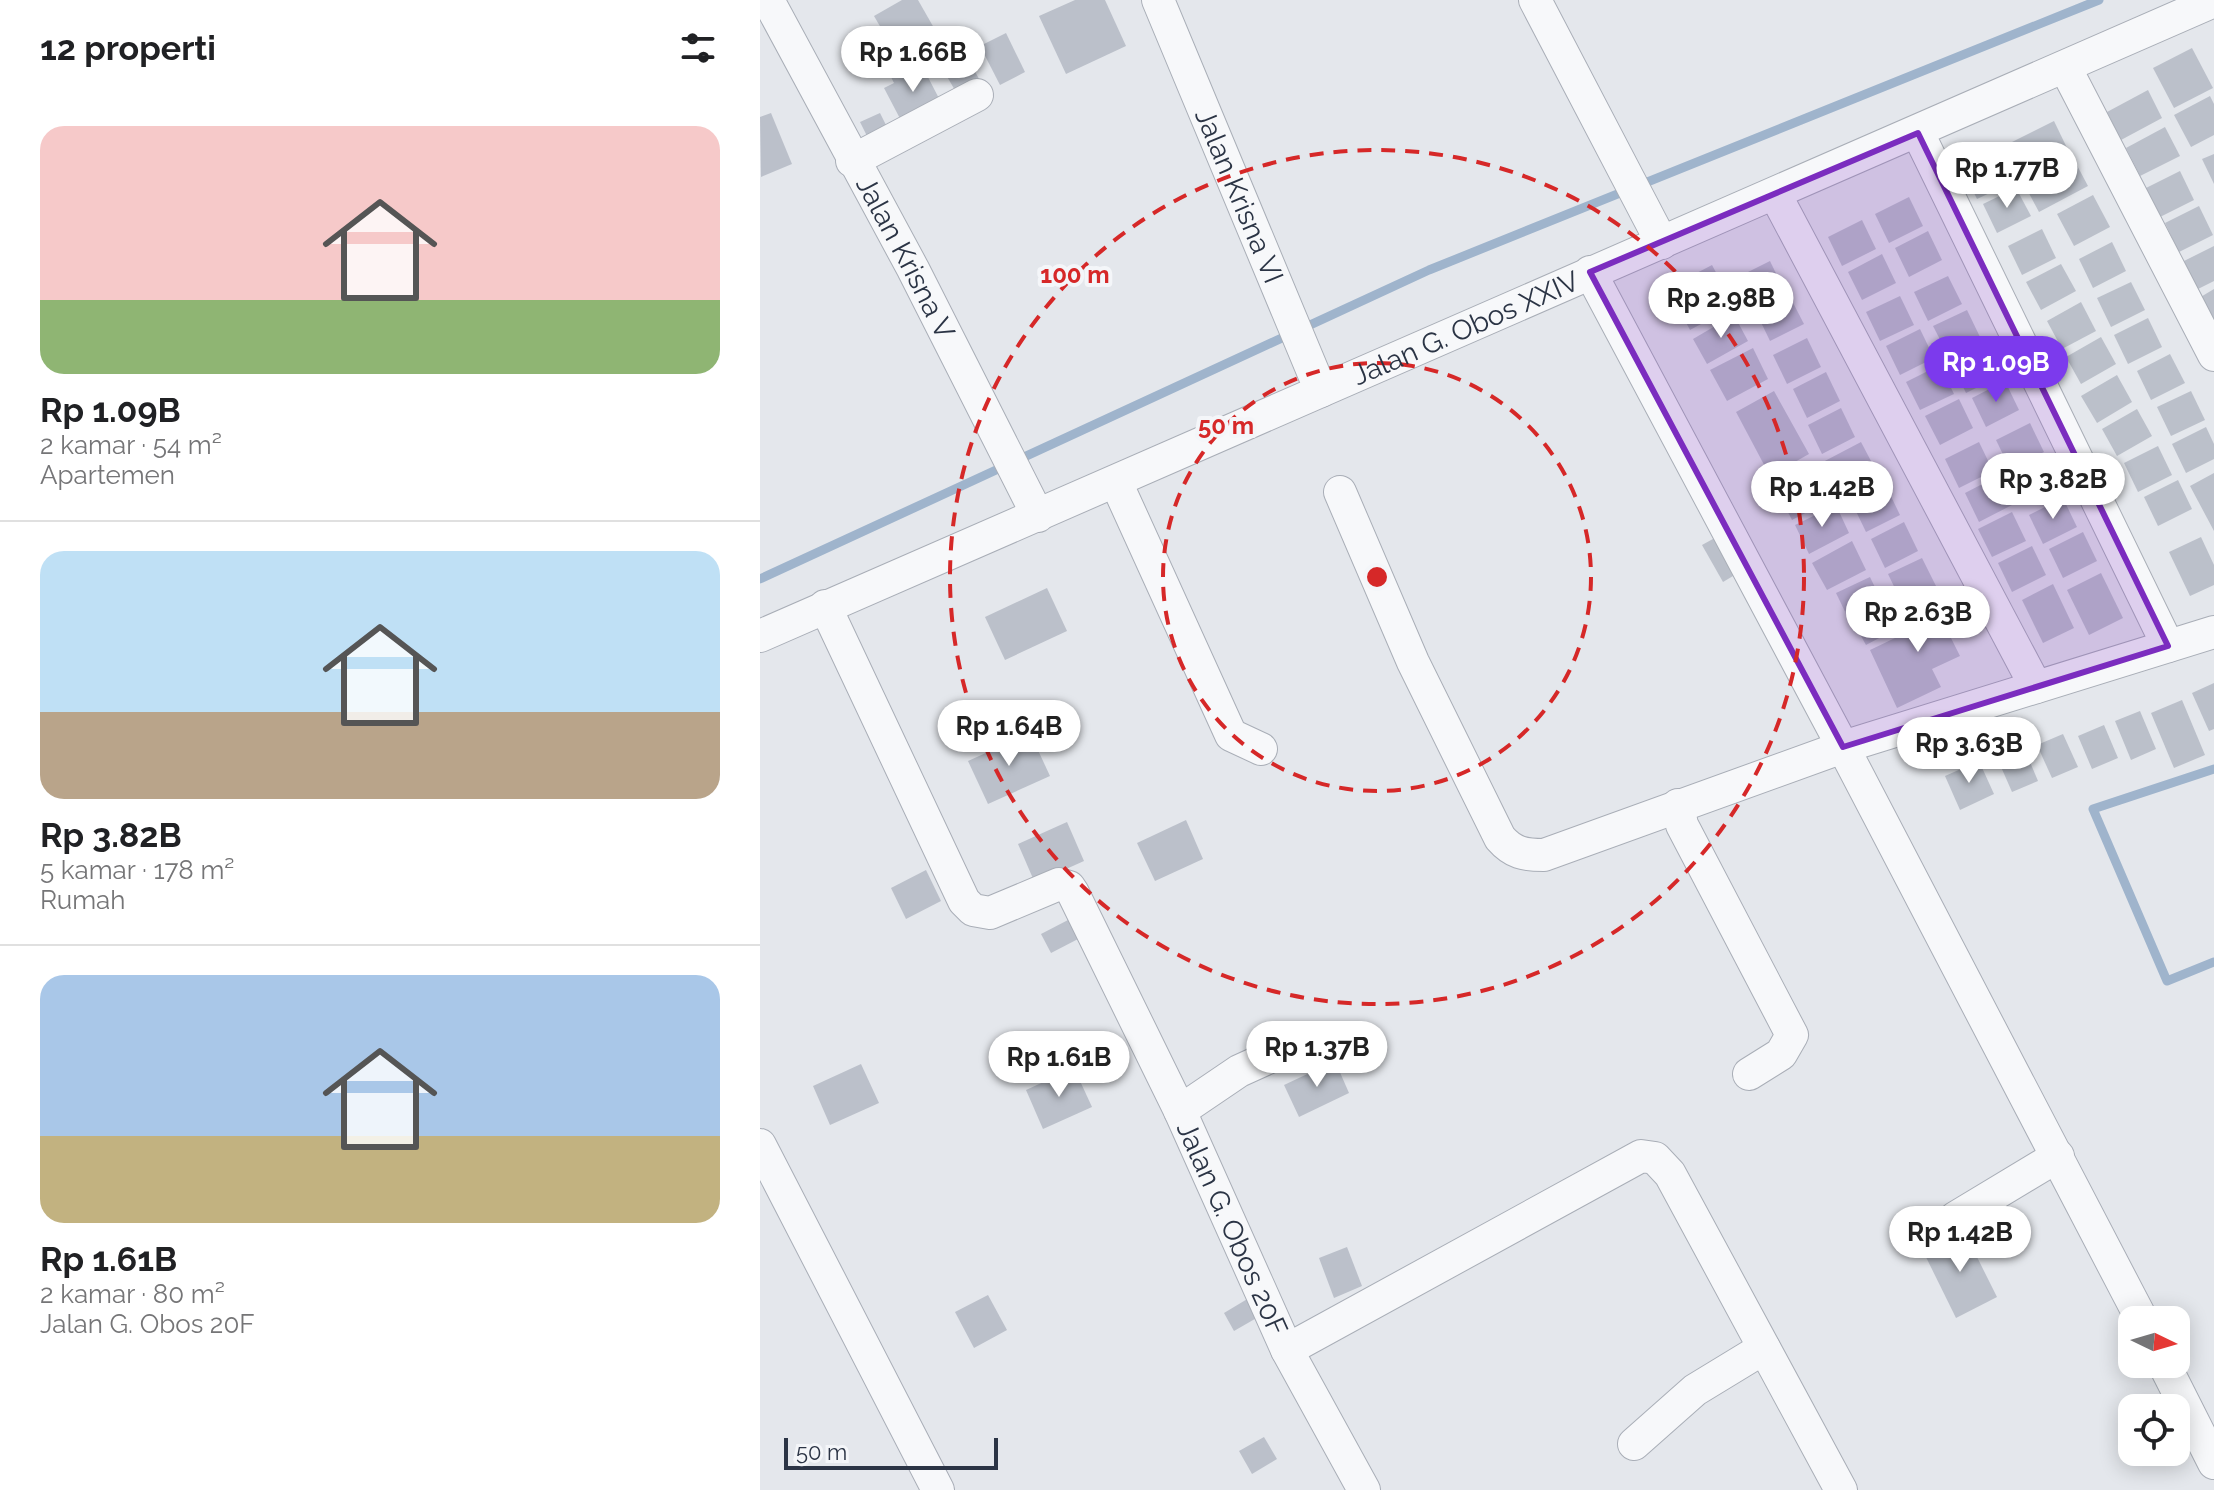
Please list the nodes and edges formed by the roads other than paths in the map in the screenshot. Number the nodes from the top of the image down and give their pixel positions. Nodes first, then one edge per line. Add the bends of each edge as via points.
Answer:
1 (768, 0) edge
2 (1158, 0) edge
3 (1535, 0) edge
4 (2214, 1) edge
5 (2065, 67) junction
6 (977, 95) dead end
7 (1918, 133) junction
8 (852, 161) junction
9 (1775, 194) junction
10 (1662, 243) junction
11 (1590, 272) junction
12 (2214, 355) edge
13 (1321, 391) junction
14 (1116, 482) junction
15 (1340, 492) dead end
16 (1038, 516) junction
17 (825, 606) junction
18 (2214, 632) edge
19 (760, 636) edge
20 (2168, 646) junction
21 (2036, 687) junction
22 (1843, 747) junction
23 (1261, 749) dead end
24 (1678, 805) junction
25 (1283, 1051) dead end
26 (1749, 1074) dead end
27 (1180, 1111) junction
28 (760, 1145) edge
29 (2058, 1156) junction
30 (1955, 1218) dead end
31 (2135, 1306) edge
32 (1764, 1348) junction
33 (1287, 1350) junction
34 (2171, 1378) edge
35 (1634, 1444) dead end
36 (2214, 1463) edge
37 (938, 1490) edge
38 (1364, 1490) edge
39 (1841, 1490) edge

1 - 8 street, Jalan Krisna V
2 - 13 street, Jalan Krisna VI
3 - 10 street
4 - 5 street, Jalan G. Obos XXIV
5 - 7 street, Jalan G. Obos XXIV
5 - 12 street
6 - 8 street
7 - 9 street, Jalan G. Obos XXIV
7 - 20 street
8 - 16 street, Jalan Krisna V
9 - 10 street, Jalan G. Obos XXIV
9 - 21 street
10 - 11 street, Jalan G. Obos XXIV
11 - 13 street, Jalan G. Obos XXIV
11 - 22 street
13 - 14 street, Jalan G. Obos XXIV
14 - 16 street, Jalan G. Obos XXIV
14 - 23 street via 1231,735
15 - 24 street via 1413,662 1500,838 1511,850 1544,855
16 - 17 street, Jalan G. Obos XXIV
17 - 19 street, Jalan G. Obos XXIV
17 - 27 street, Jalan G. Obos 20F via 964,901 973,910 990,913 1059,884 1069,887
18 - 20 street
20 - 21 street
21 - 22 street
22 - 24 street
22 - 29 street
24 - 26 street via 1682,825 1792,1035 1781,1054
25 - 27 street via 1239,1071
27 - 33 street, Jalan G. Obos 20F
28 - 37 street
29 - 30 street
29 - 31 street
32 - 33 street via 1670,1174 1655,1158 1641,1156
32 - 35 street via 1695,1390
32 - 39 street
33 - 38 street, Jalan G. Obos 20F
34 - 36 street

